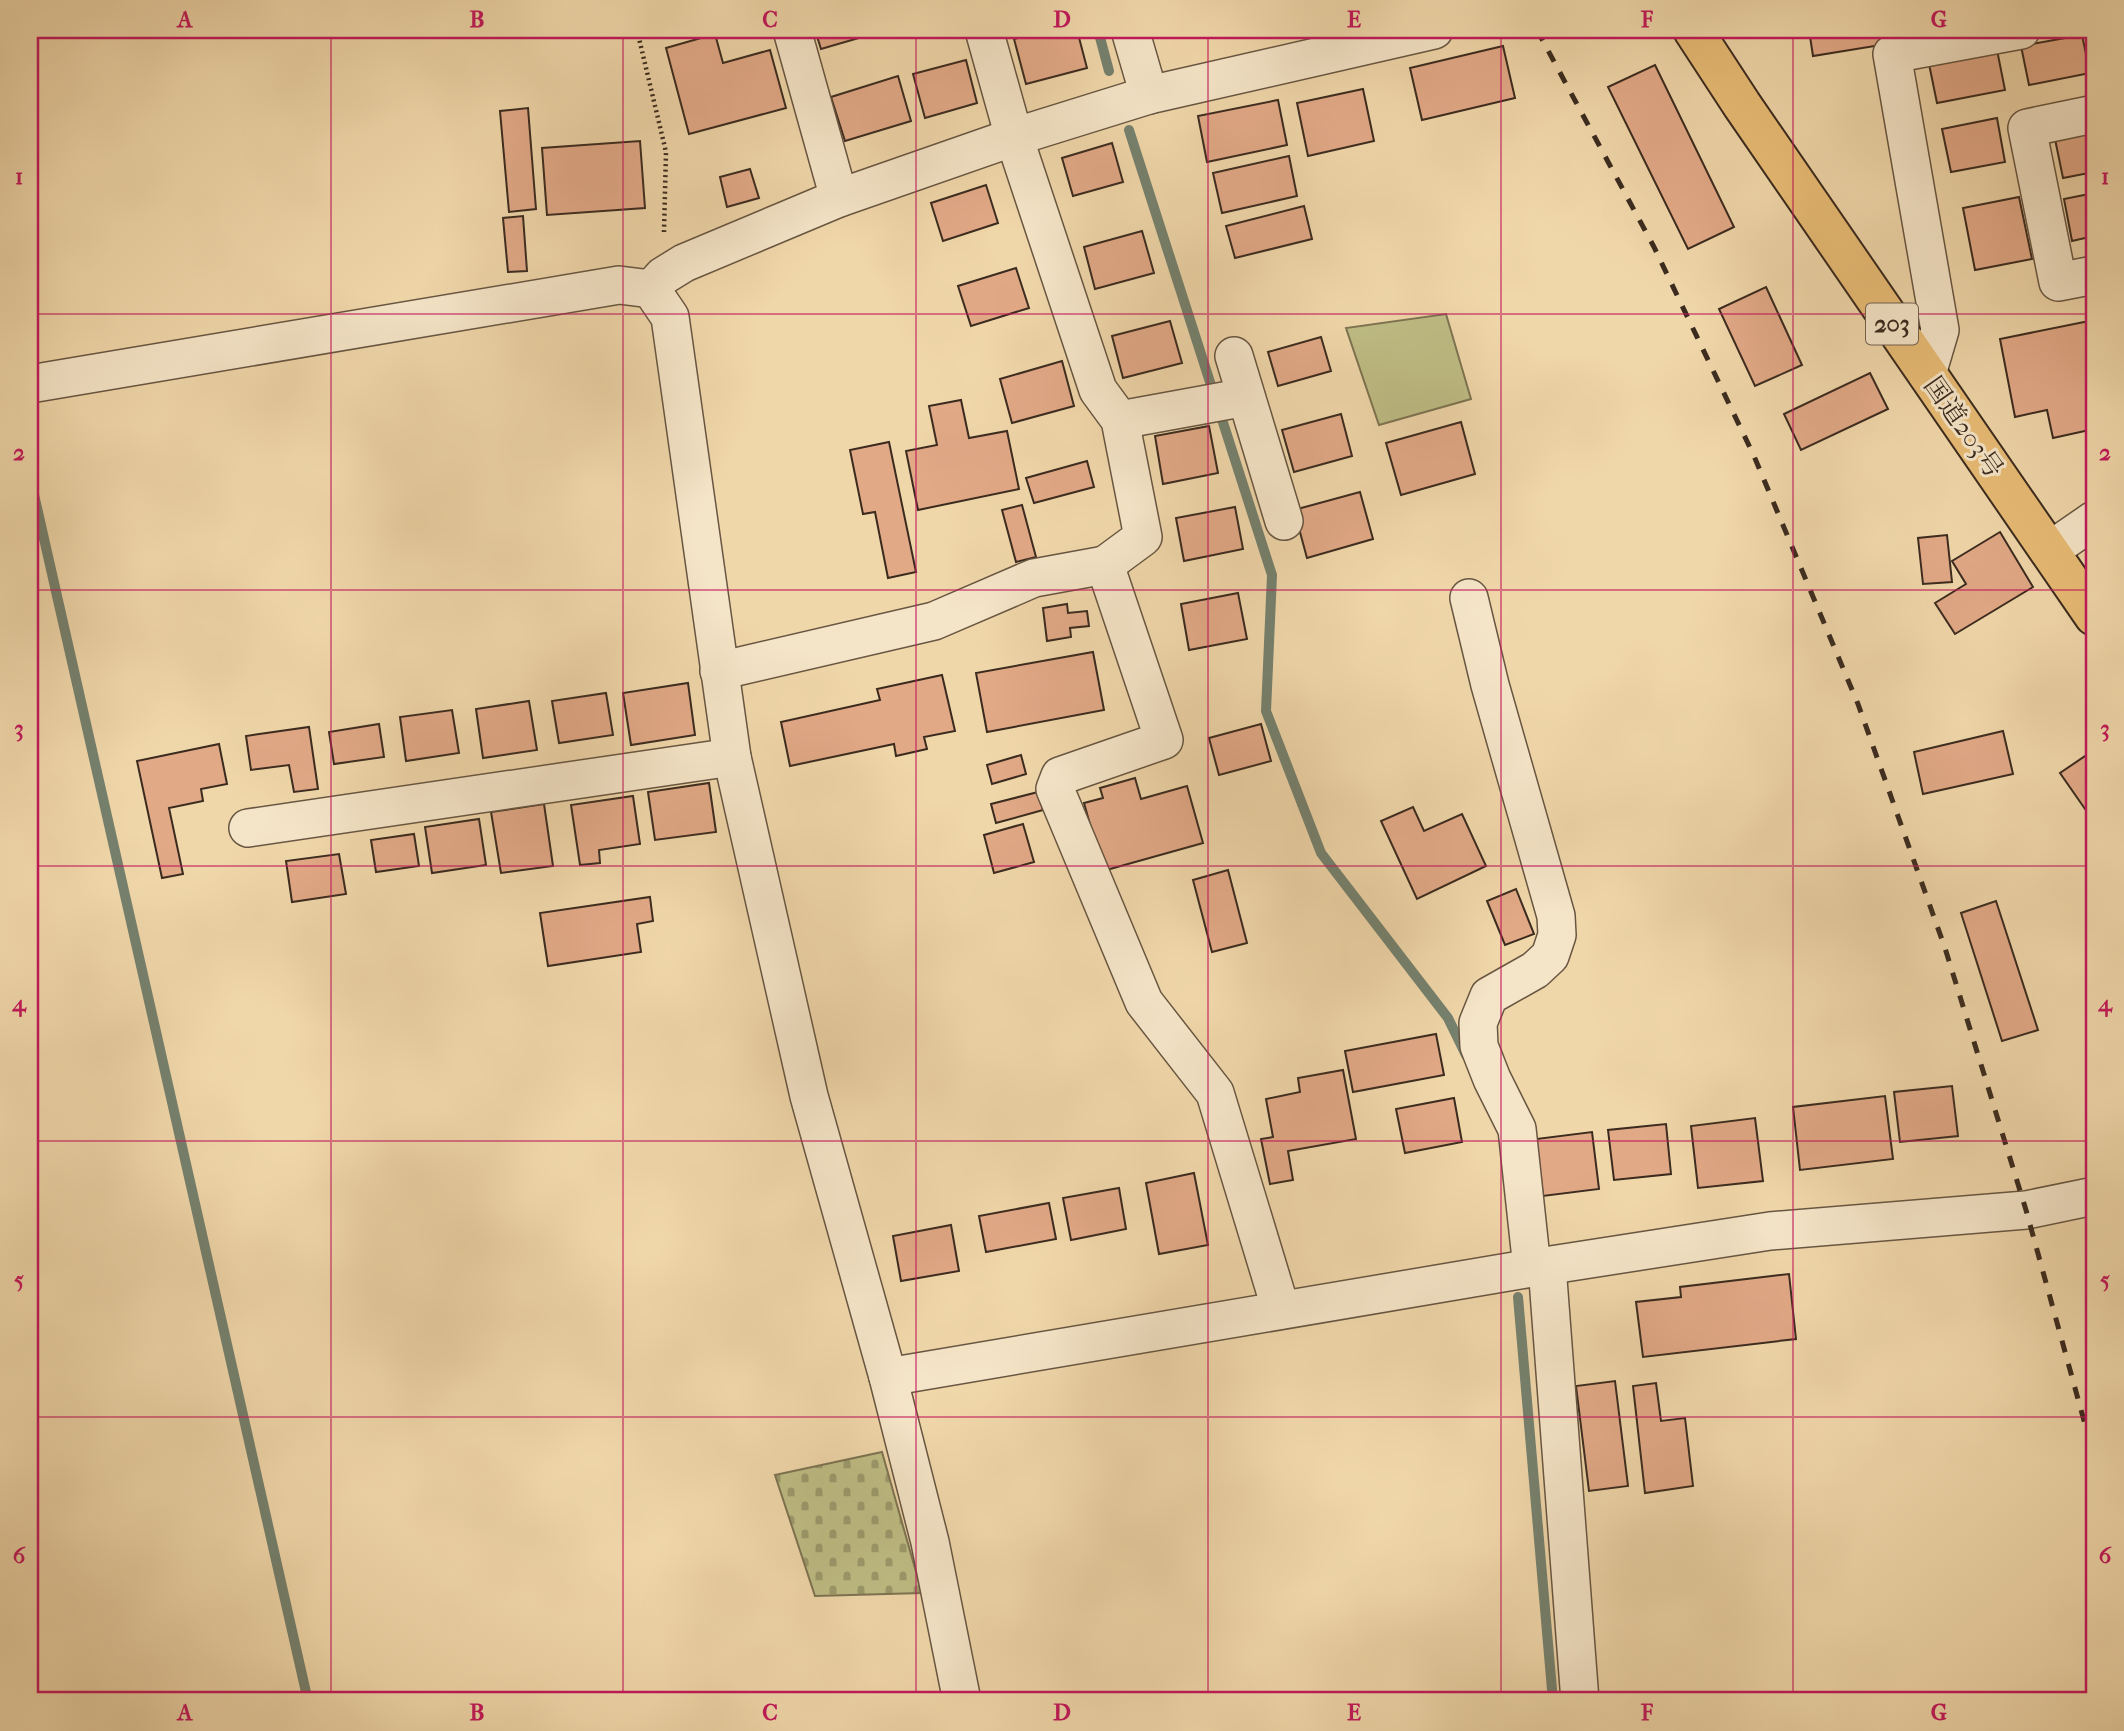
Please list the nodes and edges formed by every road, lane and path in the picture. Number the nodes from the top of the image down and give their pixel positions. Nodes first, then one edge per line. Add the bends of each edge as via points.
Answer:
1 (637, 30) edge
2 (792, 30) edge
3 (984, 30) edge
4 (1130, 30) edge
5 (1434, 30) edge
6 (1693, 30) edge
7 (2021, 30) edge
8 (1149, 95) junction
9 (2094, 114) edge
10 (1014, 137) junction
11 (839, 198) junction
12 (2094, 275) edge
13 (657, 283) junction
14 (1234, 356) dead end
15 (1927, 374) junction
16 (31, 384) edge
17 (1246, 397) junction
18 (1120, 420) junction
19 (2094, 520) edge
20 (1284, 522) dead end
21 (2049, 551) junction
22 (1105, 565) junction
23 (1469, 598) dead end
24 (2094, 616) edge
25 (719, 671) junction
26 (732, 757) junction
27 (248, 828) dead end
28 (2094, 1196) edge
29 (1540, 1267) junction
30 (1281, 1310) junction
31 (888, 1377) junction
32 (961, 1701) edge
33 (1580, 1701) edge

1 - 13 path via 667,152
2 - 11 street
3 - 10 street
4 - 8 street
5 - 8 street
6 - 15 highway, 国道203号 / 203
7 - 15 street via 1892,54 1940,330
8 - 10 street
9 - 12 street via 2027,128 2058,282
10 - 11 street
10 - 18 street via 1098,390
11 - 13 street via 684,263
13 - 16 street via 619,285
13 - 25 street via 670,317
14 - 17 street
15 - 21 highway, 国道203号 / 203
17 - 18 street
17 - 20 street
18 - 22 street via 1143,537
19 - 21 street
21 - 24 highway, 国道203号 / 203
22 - 25 street via 1034,578 934,621
22 - 30 street via 1164,740 1060,776 1055,789 1144,1002 1215,1093
23 - 29 street via 1556,916 1557,935 1550,956 1489,996 1478,1023 1479,1045 1517,1129
25 - 26 street
26 - 27 street
26 - 31 street via 809,1096
28 - 29 street via 2026,1210 1770,1231
29 - 30 street
29 - 33 street
30 - 31 street
31 - 32 street via 930,1542

